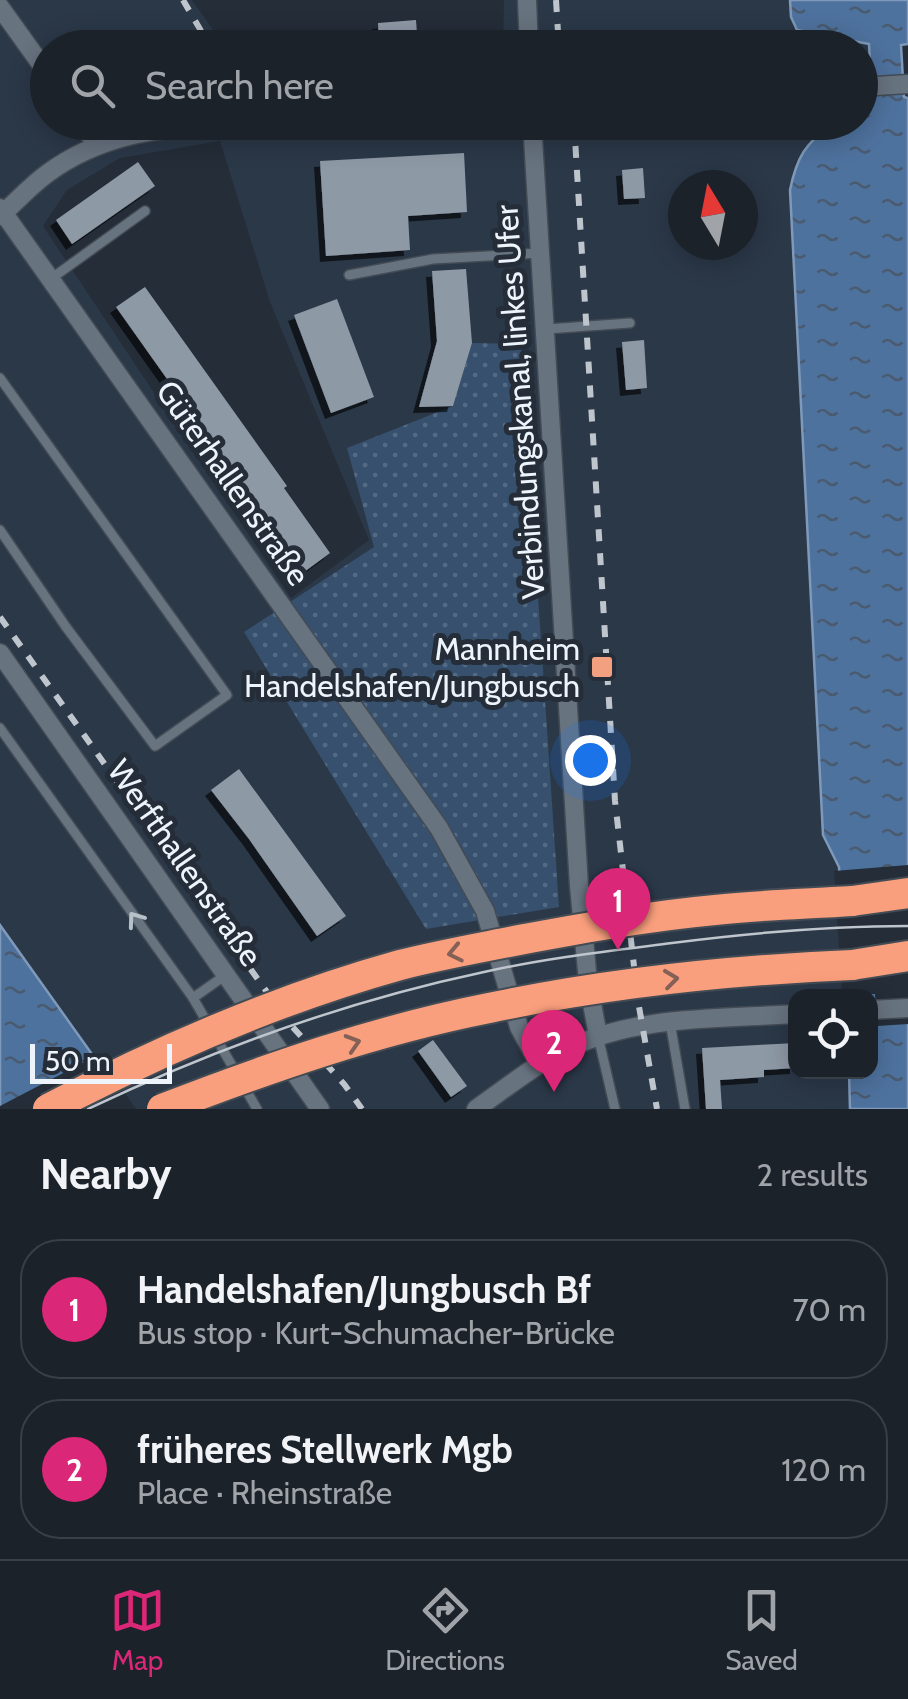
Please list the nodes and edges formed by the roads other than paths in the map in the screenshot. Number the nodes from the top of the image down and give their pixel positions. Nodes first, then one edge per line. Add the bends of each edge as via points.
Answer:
1 (528, 0) edge
2 (0, 7) edge
3 (529, 30) edge
4 (30, 49) edge
5 (907, 84) edge
6 (878, 86) edge
7 (94, 140) edge
8 (114, 140) edge
9 (533, 140) edge
10 (97, 145) junction
11 (145, 211) dead end
12 (1, 212) edge
13 (540, 252) junction
14 (349, 275) dead end
15 (52, 278) junction
16 (630, 322) dead end
17 (547, 329) junction
18 (0, 378) edge
19 (0, 530) edge
20 (0, 653) edge
21 (0, 728) edge
22 (908, 893) edge
23 (852, 901) junction
24 (908, 906) edge
25 (908, 956) edge
26 (852, 965) junction
27 (908, 972) edge
28 (226, 974) junction
29 (193, 998) junction
30 (908, 1008) edge
31 (878, 1009) edge
32 (788, 1015) edge
33 (670, 1022) junction
34 (598, 1036) junction
35 (540, 1064) junction
36 (48, 1109) edge
37 (162, 1109) edge
38 (257, 1109) edge
39 (320, 1109) edge
40 (476, 1109) edge
41 (615, 1109) edge
42 (685, 1109) edge

1 - 3 street
2 - 4 street
5 - 6 street
7 - 10 street
8 - 10 street
9 - 13 street, Verbindungskanal, linkes Ufer
10 - 12 street via 48,173
11 - 15 lane
12 - 15 street, Güterhallenstraße
13 - 14 lane via 433,259
13 - 17 street, Verbindungskanal, linkes Ufer
15 - 35 street, Güterhallenstraße via 439,828 485,912 518,1027
16 - 17 lane
17 - 34 street, Verbindungskanal, linkes Ufer via 580,886
18 - 19 lane via 227,696 155,746
20 - 28 street, Werfthallenstraße
29 -> 21 lane
22 - 23 highway
23 - 24 highway
23 -> 36 highway, bridge via 646,918 402,965 230,1023
25 - 26 highway
26 - 27 highway
37 -> 26 highway, bridge via 263,1070 485,1008 676,978
28 - 29 lane
28 - 39 street, Werfthallenstraße
29 - 38 lane
30 - 31 street
32 - 33 street
33 - 34 street
33 - 42 lane
34 - 35 street
34 - 41 lane
35 - 40 street

